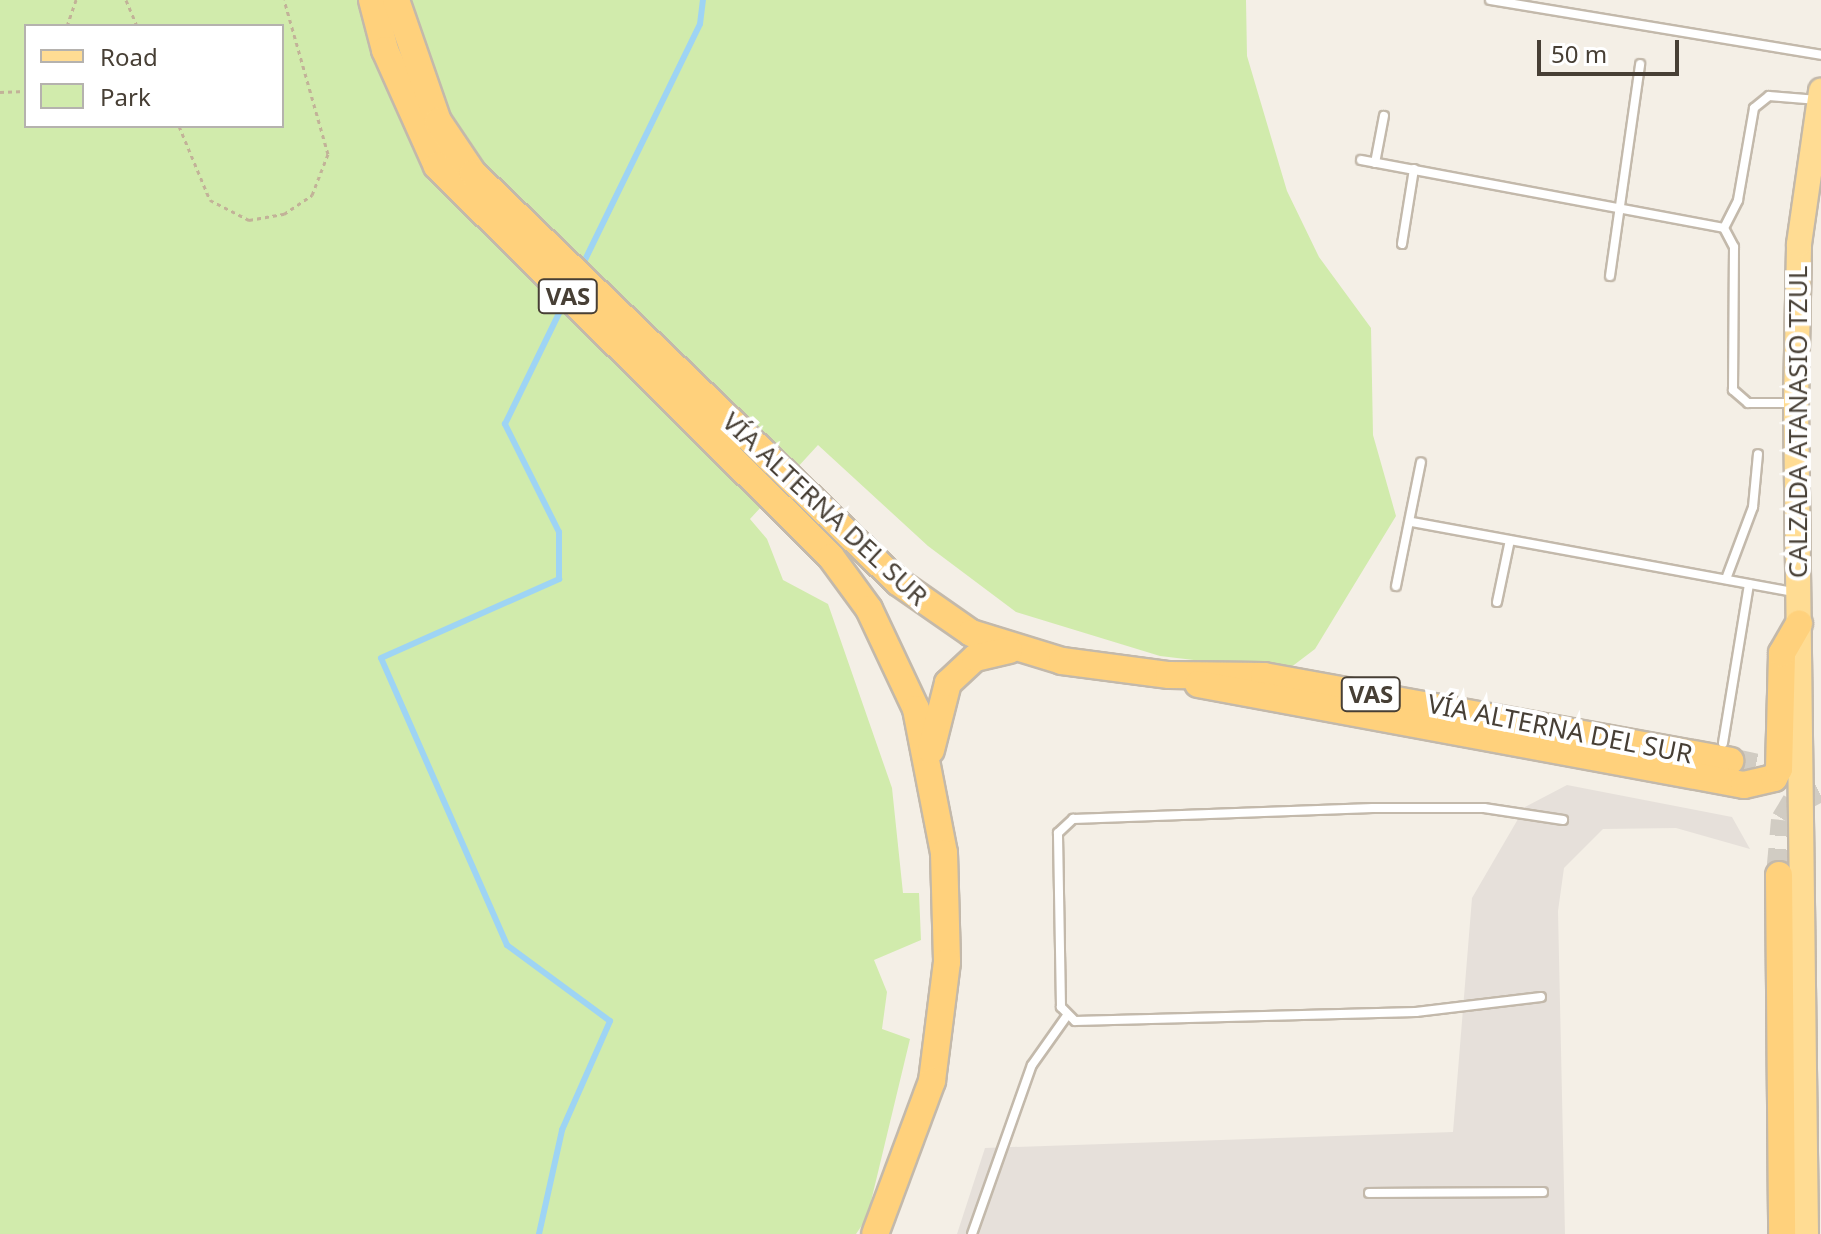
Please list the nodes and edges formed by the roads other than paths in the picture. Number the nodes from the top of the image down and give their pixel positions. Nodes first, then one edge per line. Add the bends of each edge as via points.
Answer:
1 (372, 0) edge
2 (396, 0) edge
3 (1490, 0) edge
4 (1821, 55) edge
5 (1640, 64) dead end
6 (1820, 95) edge
7 (1384, 116) dead end
8 (1361, 160) dead end
9 (1375, 163) junction
10 (1414, 169) junction
11 (1621, 206) junction
12 (1724, 228) junction
13 (1402, 244) dead end
14 (1610, 276) dead end
15 (1796, 403) junction
16 (1758, 454) dead end
17 (1421, 462) dead end
18 (799, 504) junction
19 (1412, 522) junction
20 (1510, 540) junction
21 (1726, 579) junction
22 (1749, 584) junction
23 (1396, 586) dead end
24 (1798, 592) junction
25 (1497, 602) dead end
26 (1799, 623) junction
27 (1009, 650) junction
28 (1169, 675) junction
29 (1727, 752) joint
30 (930, 757) junction
31 (1563, 820) dead end
32 (1779, 875) tunnel mouth
33 (1541, 997) dead end
34 (1066, 1017) junction
35 (1543, 1192) dead end
36 (1369, 1193) dead end
37 (875, 1234) edge
38 (972, 1234) edge
39 (1782, 1234) edge
40 (1806, 1234) edge

1 - 18 highway, VÍA ALTERNA DEL SUR / VAS via 414,124 452,184
2 - 18 highway, VÍA ALTERNA DEL SUR / VAS via 425,90 473,173
3 - 4 lane
5 - 11 lane
6 - 12 lane via 1769,96 1754,108 1738,200
6 - 15 main road, CALZADA ATANASIO TZUL via 1799,244
7 - 9 lane
8 - 9 lane
9 - 10 lane
10 - 11 lane
10 - 13 lane
11 - 12 lane
11 - 14 lane
12 - 15 lane via 1734,247 1733,390 1748,403
15 - 24 main road, CALZADA ATANASIO TZUL
16 - 21 lane via 1753,507
17 - 19 lane
18 - 27 highway, VÍA ALTERNA DEL SUR / VAS via 940,616
18 - 30 highway, VÍA ALTERNA DEL SUR / VAS via 869,609
19 - 20 lane
19 - 23 lane
20 - 21 lane
20 - 25 lane
21 - 22 lane
22 - 24 lane
22 - 29 lane
24 - 26 main road, CALZADA ATANASIO TZUL
26 - 28 highway via 1782,653 1779,769 1774,778 1744,785
26 - 40 main road, CALZADA ATANASIO TZUL
27 - 28 highway, VÍA ALTERNA DEL SUR / VAS
27 - 30 highway via 975,658 948,683
28 - 29 highway, VÍA ALTERNA DEL SUR / VAS via 1264,676
30 - 37 highway, VÍA ALTERNA DEL SUR / VAS via 948,921 942,1022 914,1141
31 - 34 lane via 1484,808 1073,819 1058,833
32 - 39 highway
33 - 34 lane via 1416,1012 1181,1023
34 - 38 lane via 1032,1065
35 - 36 lane

